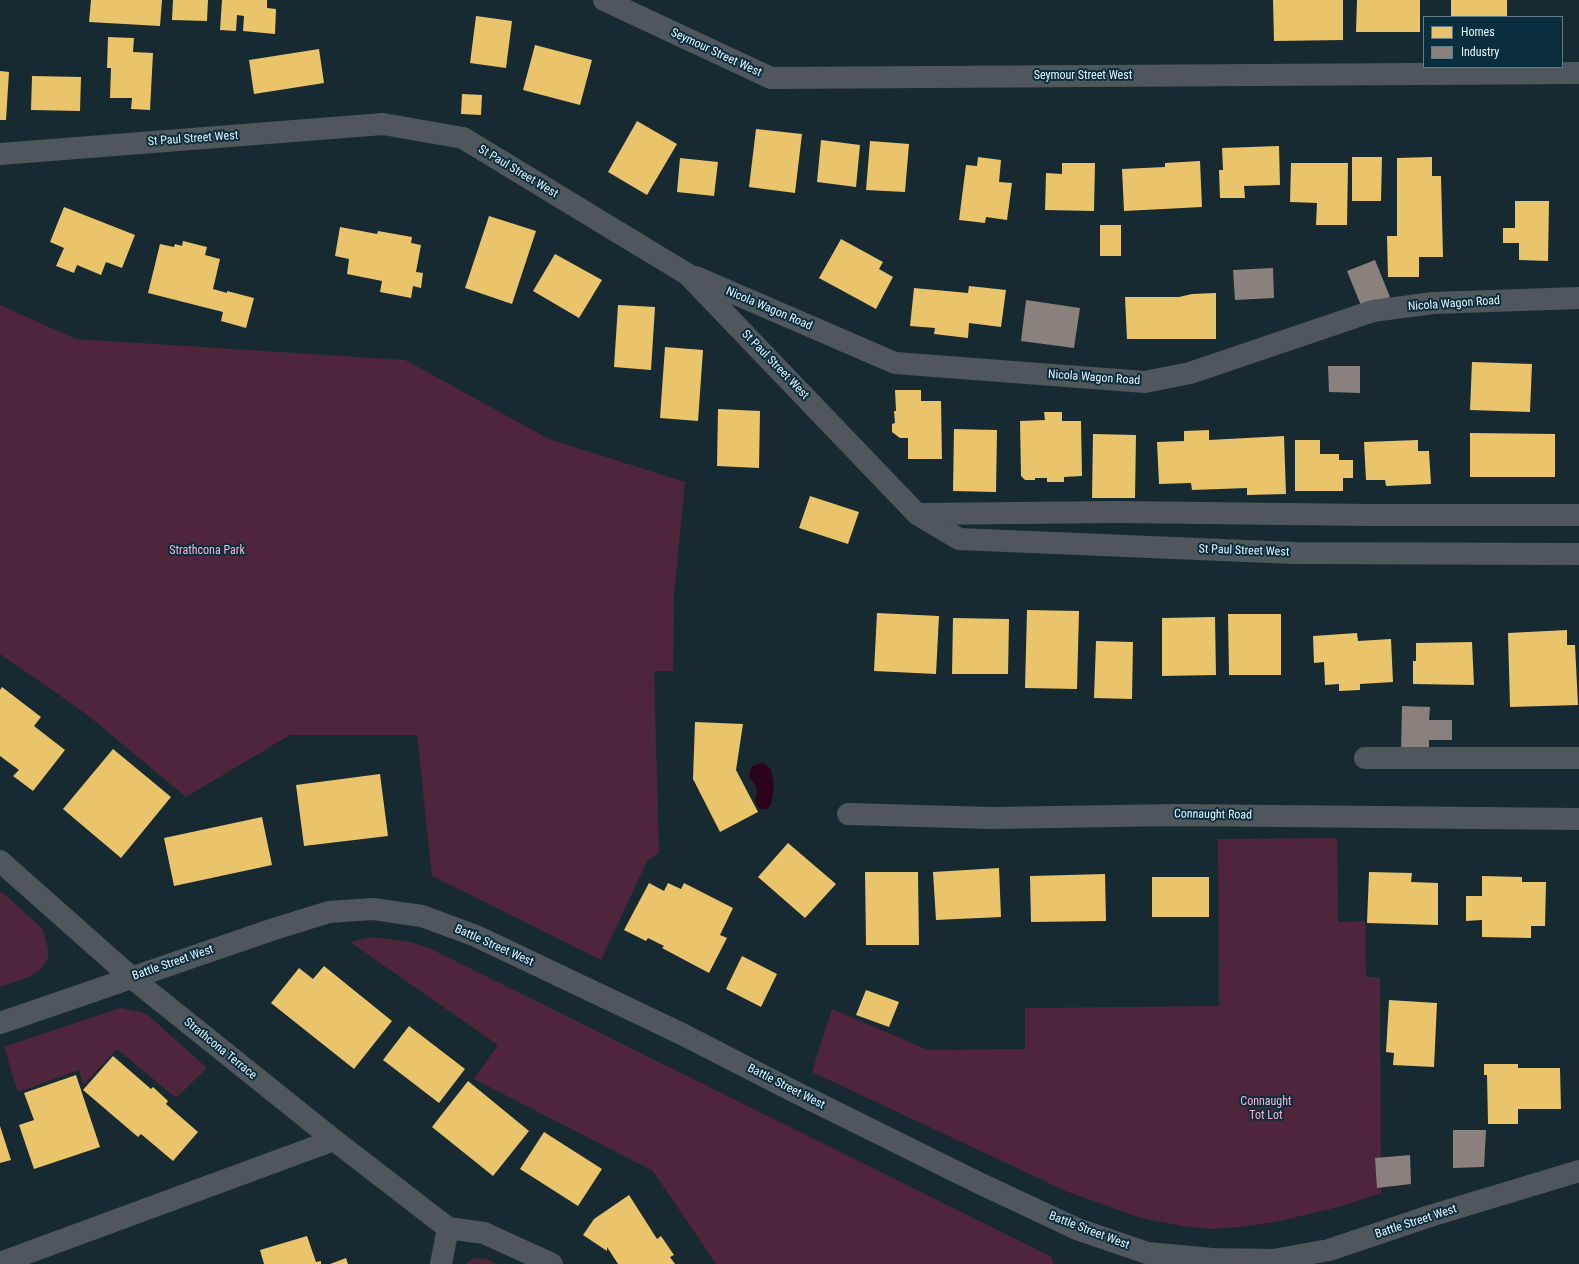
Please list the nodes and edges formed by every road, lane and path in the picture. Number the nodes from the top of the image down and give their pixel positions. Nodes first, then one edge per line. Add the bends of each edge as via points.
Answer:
1 (604, 0) edge
2 (1579, 73) edge
3 (0, 154) edge
4 (687, 274) junction
5 (1579, 298) edge
6 (917, 514) junction
7 (1579, 515) edge
8 (1579, 554) edge
9 (1365, 758) dead end
10 (1579, 758) edge
11 (848, 814) dead end
12 (1579, 819) edge
13 (0, 861) edge
14 (132, 978) junction
15 (0, 1022) edge
16 (334, 1140) junction
17 (1579, 1171) edge
18 (448, 1228) junction
19 (0, 1264) edge
20 (441, 1264) edge
21 (552, 1264) edge

1 - 2 street, Seymour Street West via 771,78
3 - 4 street, St Paul Street West via 383,124 463,138
4 - 5 street, Nicola Wagon Road via 895,362 1145,382 1190,373 1373,311 1433,302
4 - 6 street, St Paul Street West
6 - 7 street via 1118,512
6 - 8 street, St Paul Street West via 959,540 1294,553
9 - 10 street
11 - 12 street, Connaught Road via 992,818 1177,815
13 - 14 street, Strathcona Terrace
14 - 15 street, Battle Street West
14 - 16 street, Strathcona Terrace
14 - 17 street, Battle Street West via 329,912 373,909 422,916 476,936 675,1030 798,1094 1077,1229 1147,1253 1212,1259 1273,1260 1329,1250
16 - 18 street, Strathcona Terrace
16 - 19 street
18 - 20 street
18 - 21 street, Strathcona Terrace via 484,1233

